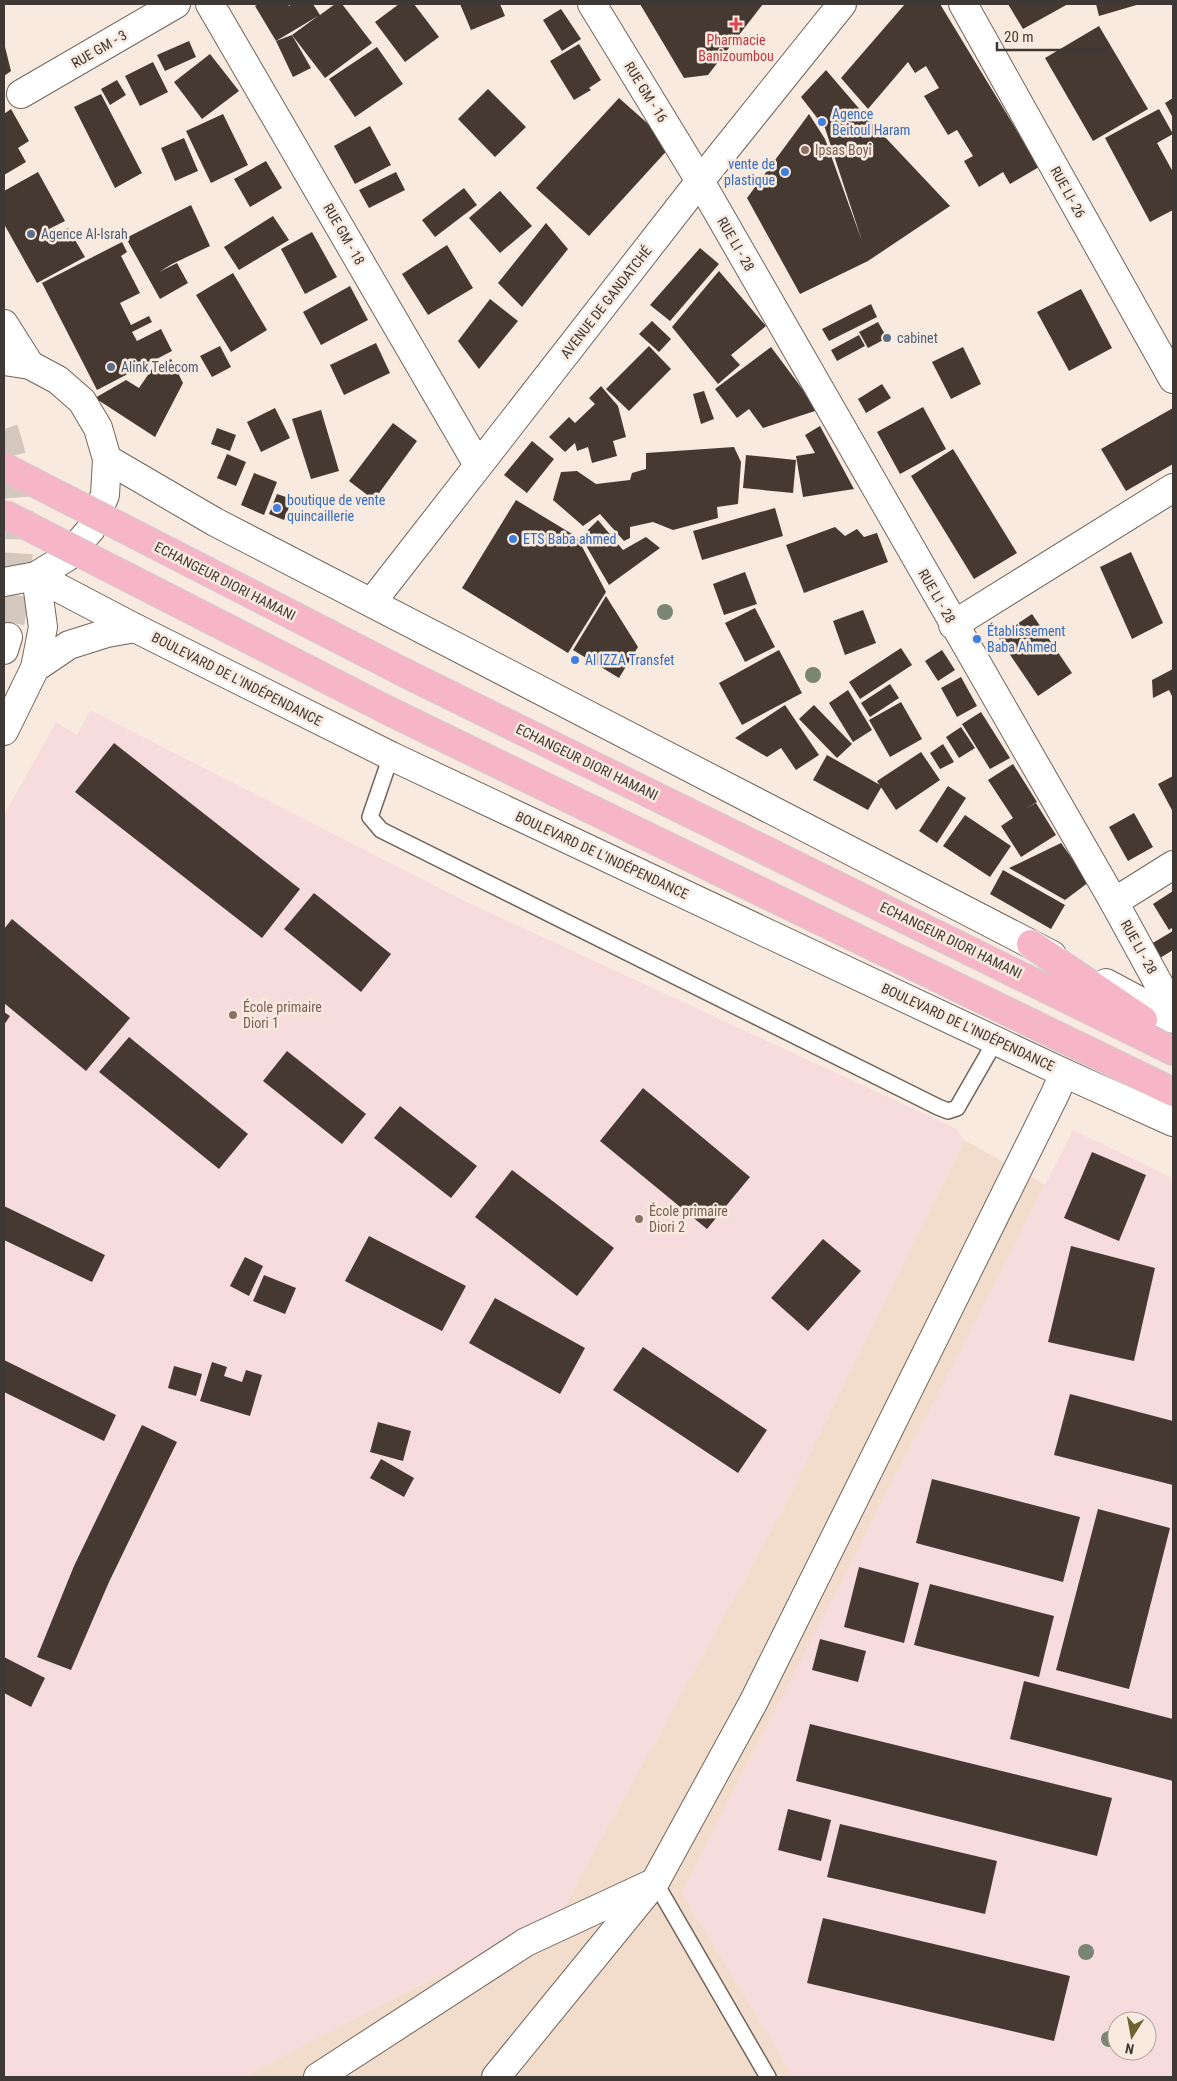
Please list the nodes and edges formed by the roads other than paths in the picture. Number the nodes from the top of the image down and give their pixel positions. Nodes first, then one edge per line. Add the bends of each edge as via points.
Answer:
1 (176, 4) edge
2 (213, 4) edge
3 (592, 4) edge
4 (842, 4) edge
5 (964, 4) edge
6 (22, 94) dead end
7 (700, 181) junction
8 (4, 324) edge
9 (17, 363) edge
10 (1173, 379) edge
11 (107, 459) junction
12 (478, 465) junction
13 (4, 467) edge
14 (1173, 488) edge
15 (4, 514) edge
16 (36, 576) junction
17 (4, 582) edge
18 (372, 602) junction
19 (953, 624) junction
20 (135, 628) junction
21 (35, 668) junction
22 (4, 731) edge
23 (391, 756) junction
24 (1173, 866) edge
25 (1114, 902) junction
26 (1031, 944) junction
27 (1173, 1010) edge
28 (1173, 1019) edge
29 (996, 1040) junction
30 (1173, 1040) edge
31 (1173, 1051) edge
32 (1064, 1073) junction
33 (1173, 1092) edge
34 (1173, 1122) edge
35 (655, 1882) junction
36 (318, 2077) edge
37 (496, 2077) edge
38 (768, 2077) edge

1 - 6 street, RUE GM - 3
2 - 12 street, RUE GM - 18
3 - 7 street, RUE GM - 16
4 - 7 street, AVENUE DE GANDATCHÉ
5 - 10 street, RUE LI- 26
7 - 12 street, AVENUE DE GANDATCHÉ
7 - 19 street, RUE LI - 28
8 - 9 street
9 - 11 street via 58,380 82,401 98,428
11 - 16 street via 105,495 91,529 67,557
11 - 18 street via 215,522
12 - 18 street, AVENUE DE GANDATCHÉ
13 - 31 main road, ECHANGEUR DIORI HAMANI, bridge via 405,673
14 - 19 street
15 - 33 main road, bridge via 389,711
16 - 17 street
16 - 20 street, BOULEVARD DE L'INDÉPENDANCE
16 - 21 street via 43,627
18 - 26 street
19 - 25 street, RUE LI - 28
20 - 21 street via 69,645
20 - 23 street, BOULEVARD DE L'INDÉPENDANCE
21 - 22 street
23 - 29 street, BOULEVARD DE L'INDÉPENDANCE
23 - 29 lane via 370,816 381,830 938,1107 948,1111 957,1108
24 - 25 street
25 - 27 street, RUE LI - 28
26 - 28 street
26 - 30 main road
29 - 32 street, BOULEVARD DE L'INDÉPENDANCE
32 - 34 street, BOULEVARD DE L'INDÉPENDANCE
32 - 35 street via 753,1703
35 - 36 street via 526,1942
35 - 37 street
35 - 38 lane

